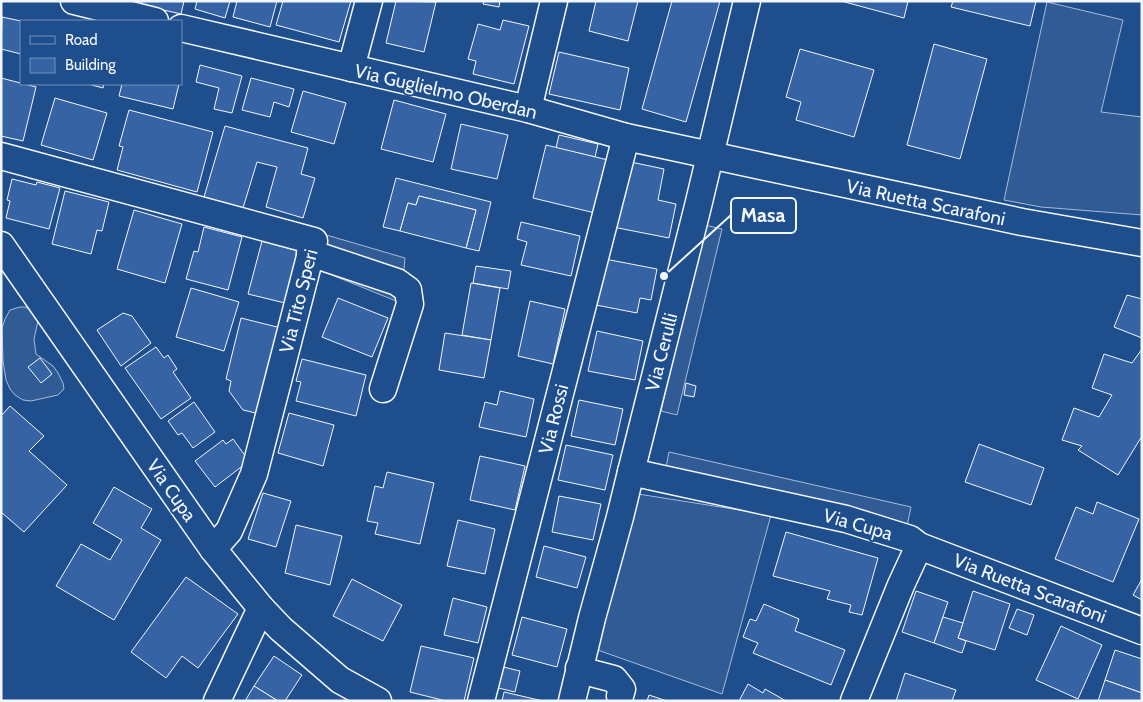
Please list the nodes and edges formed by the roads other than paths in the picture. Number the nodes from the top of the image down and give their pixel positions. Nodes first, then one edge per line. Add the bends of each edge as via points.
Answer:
1 (74, 1) edge
2 (369, 1) edge
3 (554, 1) edge
4 (747, 1) edge
5 (151, 20) edge
6 (182, 28) edge
7 (351, 68) junction
8 (528, 109) junction
9 (626, 137) junction
10 (1, 156) edge
11 (710, 156) junction
12 (1142, 243) edge
13 (1, 245) edge
14 (310, 253) junction
15 (383, 389) dead end
16 (631, 472) junction
17 (919, 546) junction
18 (213, 549) junction
19 (261, 608) junction
20 (1142, 631) edge
21 (579, 668) junction
22 (620, 696) dead end
23 (217, 701) edge
24 (378, 701) edge
25 (481, 701) edge
26 (572, 701) edge
27 (854, 701) edge

1 - 5 street
2 - 7 street
3 - 8 street
4 - 11 street, Via Cerulli
6 - 7 street, Via Guglielmo Oberdan
7 - 8 street, Via Guglielmo Oberdan
8 - 9 street, Via Guglielmo Oberdan
9 - 11 street, Via Guglielmo Oberdan
9 - 25 street, Via Rossi
10 - 14 street, Via Tito Speri via 314,240
11 - 12 street, Via Ruetta Scarafoni via 1022,222
11 - 16 street, Via Cerulli
13 - 18 street, Via Cupa
14 - 15 street via 397,282 408,290 410,304
14 - 18 street, Via Tito Speri via 254,474 229,531
16 - 17 street, Via Cupa via 846,520 910,539
16 - 21 street, Via Cerulli
17 - 20 street, Via Ruetta Scarafoni
17 - 27 street, Via Cupa
18 - 19 street, Via Cupa
19 - 23 street
19 - 24 street, Via Cupa via 340,680
21 - 22 street via 614,679 622,689
21 - 26 street, Via Cerulli

